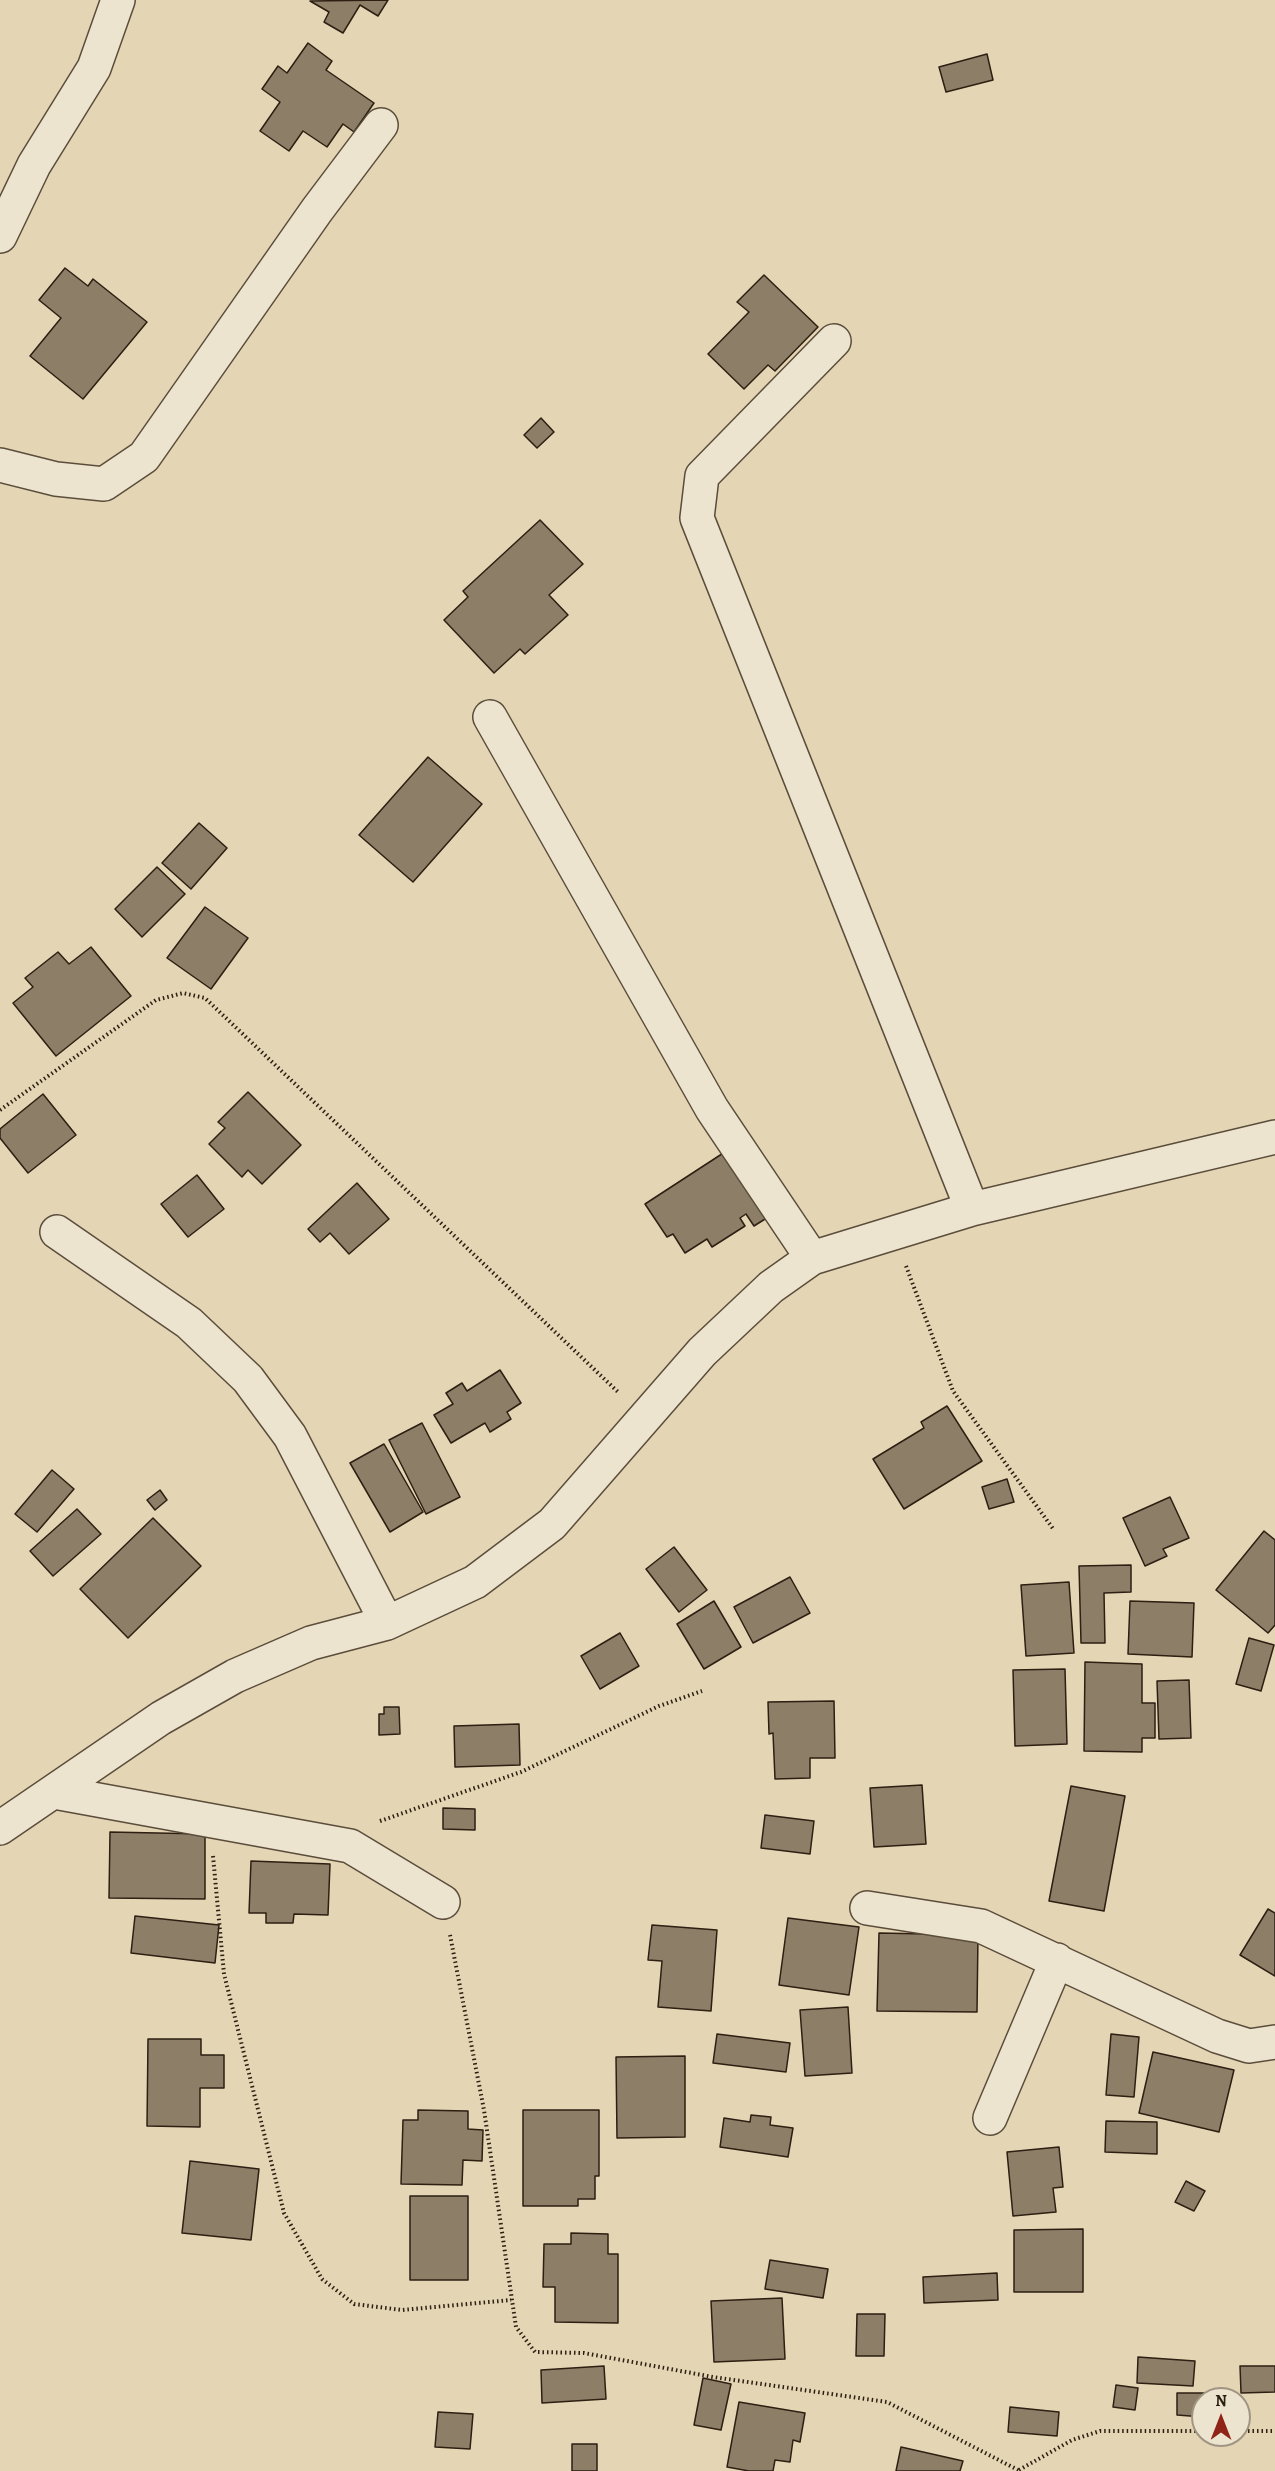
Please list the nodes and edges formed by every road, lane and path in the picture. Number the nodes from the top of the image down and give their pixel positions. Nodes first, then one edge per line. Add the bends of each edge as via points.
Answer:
1 (118, 0) edge
2 (381, 125) dead end
3 (0, 236) edge
4 (834, 341) dead end
5 (0, 465) edge
6 (490, 717) dead end
7 (0, 1110) edge
8 (1275, 1137) edge
9 (972, 1209) junction
10 (57, 1232) dead end
11 (894, 1232) junction
12 (812, 1258) junction
13 (645, 1418) junction
14 (1054, 1530) dead end
15 (387, 1623) junction
16 (702, 1691) dead end
17 (54, 1792) junction
18 (209, 1819) junction
19 (0, 1828) edge
20 (325, 1840) junction
21 (443, 1902) joint
22 (867, 1908) dead end
23 (1057, 1960) junction
24 (1275, 2042) edge
25 (990, 2118) dead end
26 (511, 2300) junction
27 (1191, 2431) edge
28 (1251, 2431) edge
29 (1275, 2431) edge
30 (1019, 2471) edge

1 - 3 street via 94,68 34,165
2 - 5 street via 144,457 105,484 56,479
4 - 9 street via 702,476 697,518
6 - 12 street via 712,1109
7 - 13 path via 156,1000 183,993 206,998
8 - 9 street
9 - 11 street
10 - 15 street via 189,1323 248,1379 290,1436
11 - 12 street
11 - 14 path via 953,1391
12 - 13 street via 771,1287 702,1352
13 - 15 street via 552,1524 475,1582
15 - 17 street via 311,1643 235,1676 161,1718
16 - 20 path via 659,1706 521,1772
17 - 18 street
17 - 19 street
18 - 20 street
18 - 26 path via 224,1974 284,2213 322,2279 354,2304 402,2310
20 - 21 street via 350,1846
21 - 26 path via 484,2110
22 - 23 street via 981,1926
23 - 24 street via 1217,2036 1249,2046
23 - 25 street
26 - 30 path via 516,2327 535,2352 584,2353 713,2377 887,2402
27 - 30 path via 1100,2431 1072,2440
28 - 29 path

